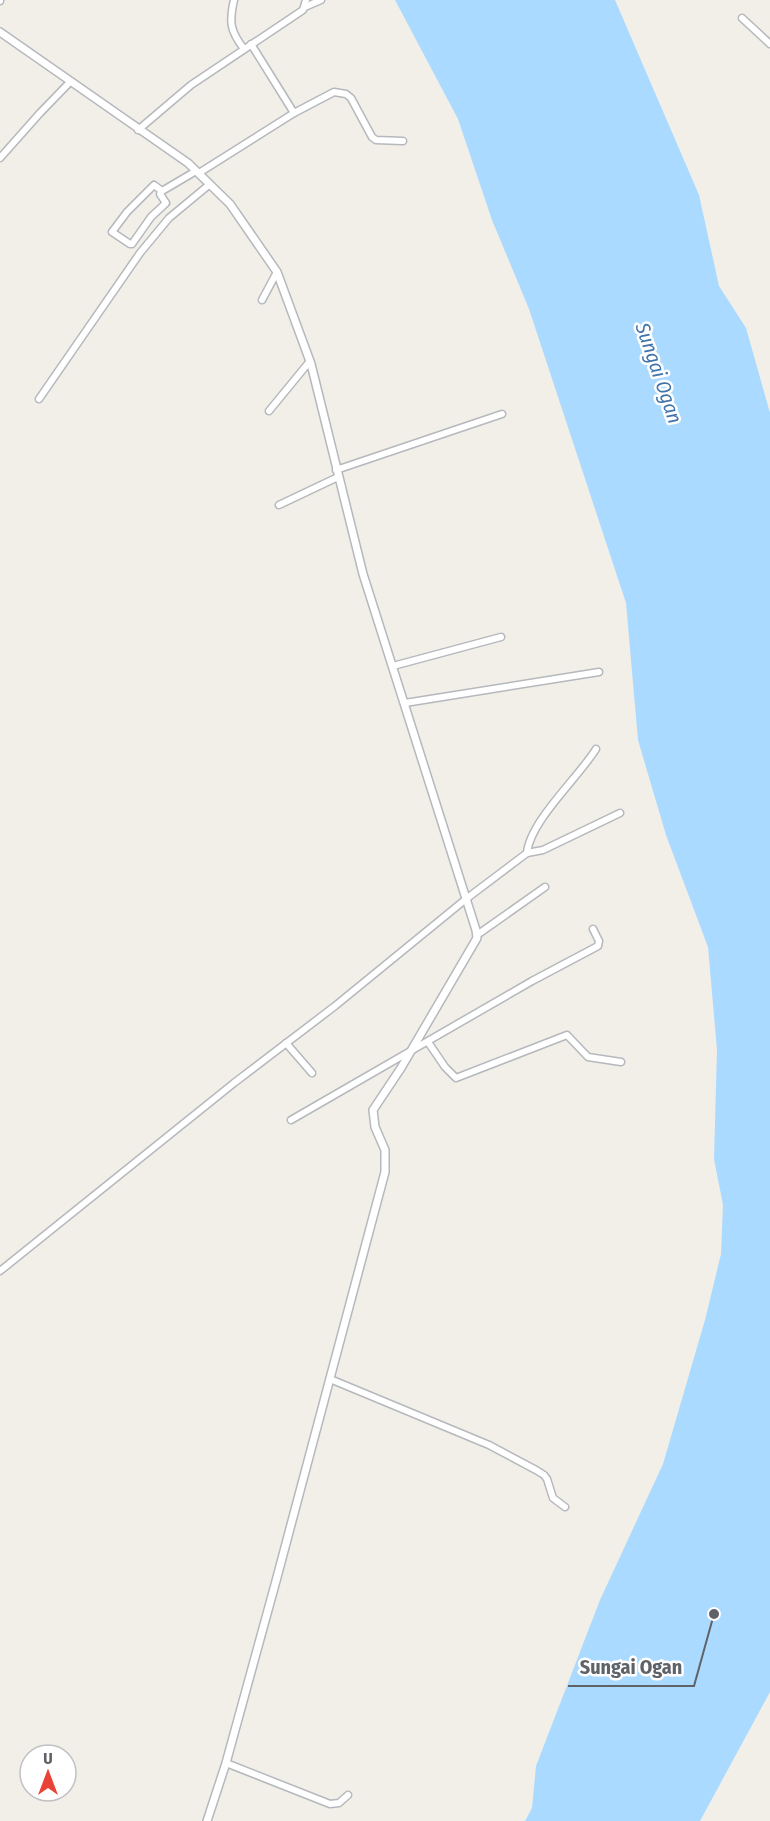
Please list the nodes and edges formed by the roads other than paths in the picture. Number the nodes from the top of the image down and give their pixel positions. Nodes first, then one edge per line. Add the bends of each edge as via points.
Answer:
1 (234, 0) edge
2 (321, 0) edge
3 (306, 4) edge
4 (742, 18) dead end
5 (0, 32) edge
6 (770, 44) edge
7 (251, 45) junction
8 (244, 49) junction
9 (70, 82) junction
10 (294, 113) junction
11 (138, 130) junction
12 (403, 141) dead end
13 (0, 158) edge
14 (197, 172) junction
15 (210, 184) junction
16 (162, 190) junction
17 (277, 273) junction
18 (262, 300) dead end
19 (310, 361) junction
20 (39, 399) dead end
21 (269, 411) dead end
22 (502, 414) dead end
23 (337, 474) junction
24 (279, 505) dead end
25 (501, 637) dead end
26 (393, 666) junction
27 (599, 672) dead end
28 (405, 703) junction
29 (596, 749) dead end
30 (620, 813) dead end
31 (527, 853) junction
32 (545, 887) dead end
33 (466, 899) junction
34 (593, 929) dead end
35 (476, 932) junction
36 (428, 1042) junction
37 (287, 1045) junction
38 (410, 1052) junction
39 (621, 1062) dead end
40 (312, 1073) dead end
41 (291, 1120) dead end
42 (0, 1271) edge
43 (330, 1379) junction
44 (565, 1508) dead end
45 (226, 1763) junction
46 (348, 1795) dead end
47 (207, 1821) edge

1 - 8 street via 230,18 234,36
2 - 3 street
3 - 7 street
4 - 6 street
5 - 9 street
7 - 8 street
7 - 10 street
8 - 11 street via 191,85
9 - 11 street
9 - 13 street
10 - 12 street via 325,95 339,92 351,98 376,140
10 - 14 street
11 - 14 street
14 - 15 street
14 - 16 street
15 - 17 street via 231,204
15 - 20 street via 169,218 140,253
16 - 16 street via 153,186 112,232 132,244 166,203 160,194
17 - 18 street
17 - 19 street
19 - 21 street
19 - 23 street
22 - 23 street
23 - 24 street
23 - 26 street via 363,574
25 - 26 street
26 - 28 street
27 - 28 street
28 - 33 street
29 - 31 street via 530,838
30 - 31 street via 543,850
31 - 33 street
32 - 35 street
33 - 35 street
33 - 37 street
34 - 36 street via 598,946
35 - 38 street via 477,938
36 - 38 street
36 - 39 street via 453,1077 458,1078 567,1035 588,1057
37 - 40 street
37 - 42 street
38 - 41 street
38 - 43 street via 373,1110 386,1167
43 - 44 street via 489,1445 536,1470 544,1475 554,1498
43 - 45 street
45 - 46 street via 330,1803 339,1803
45 - 47 street

